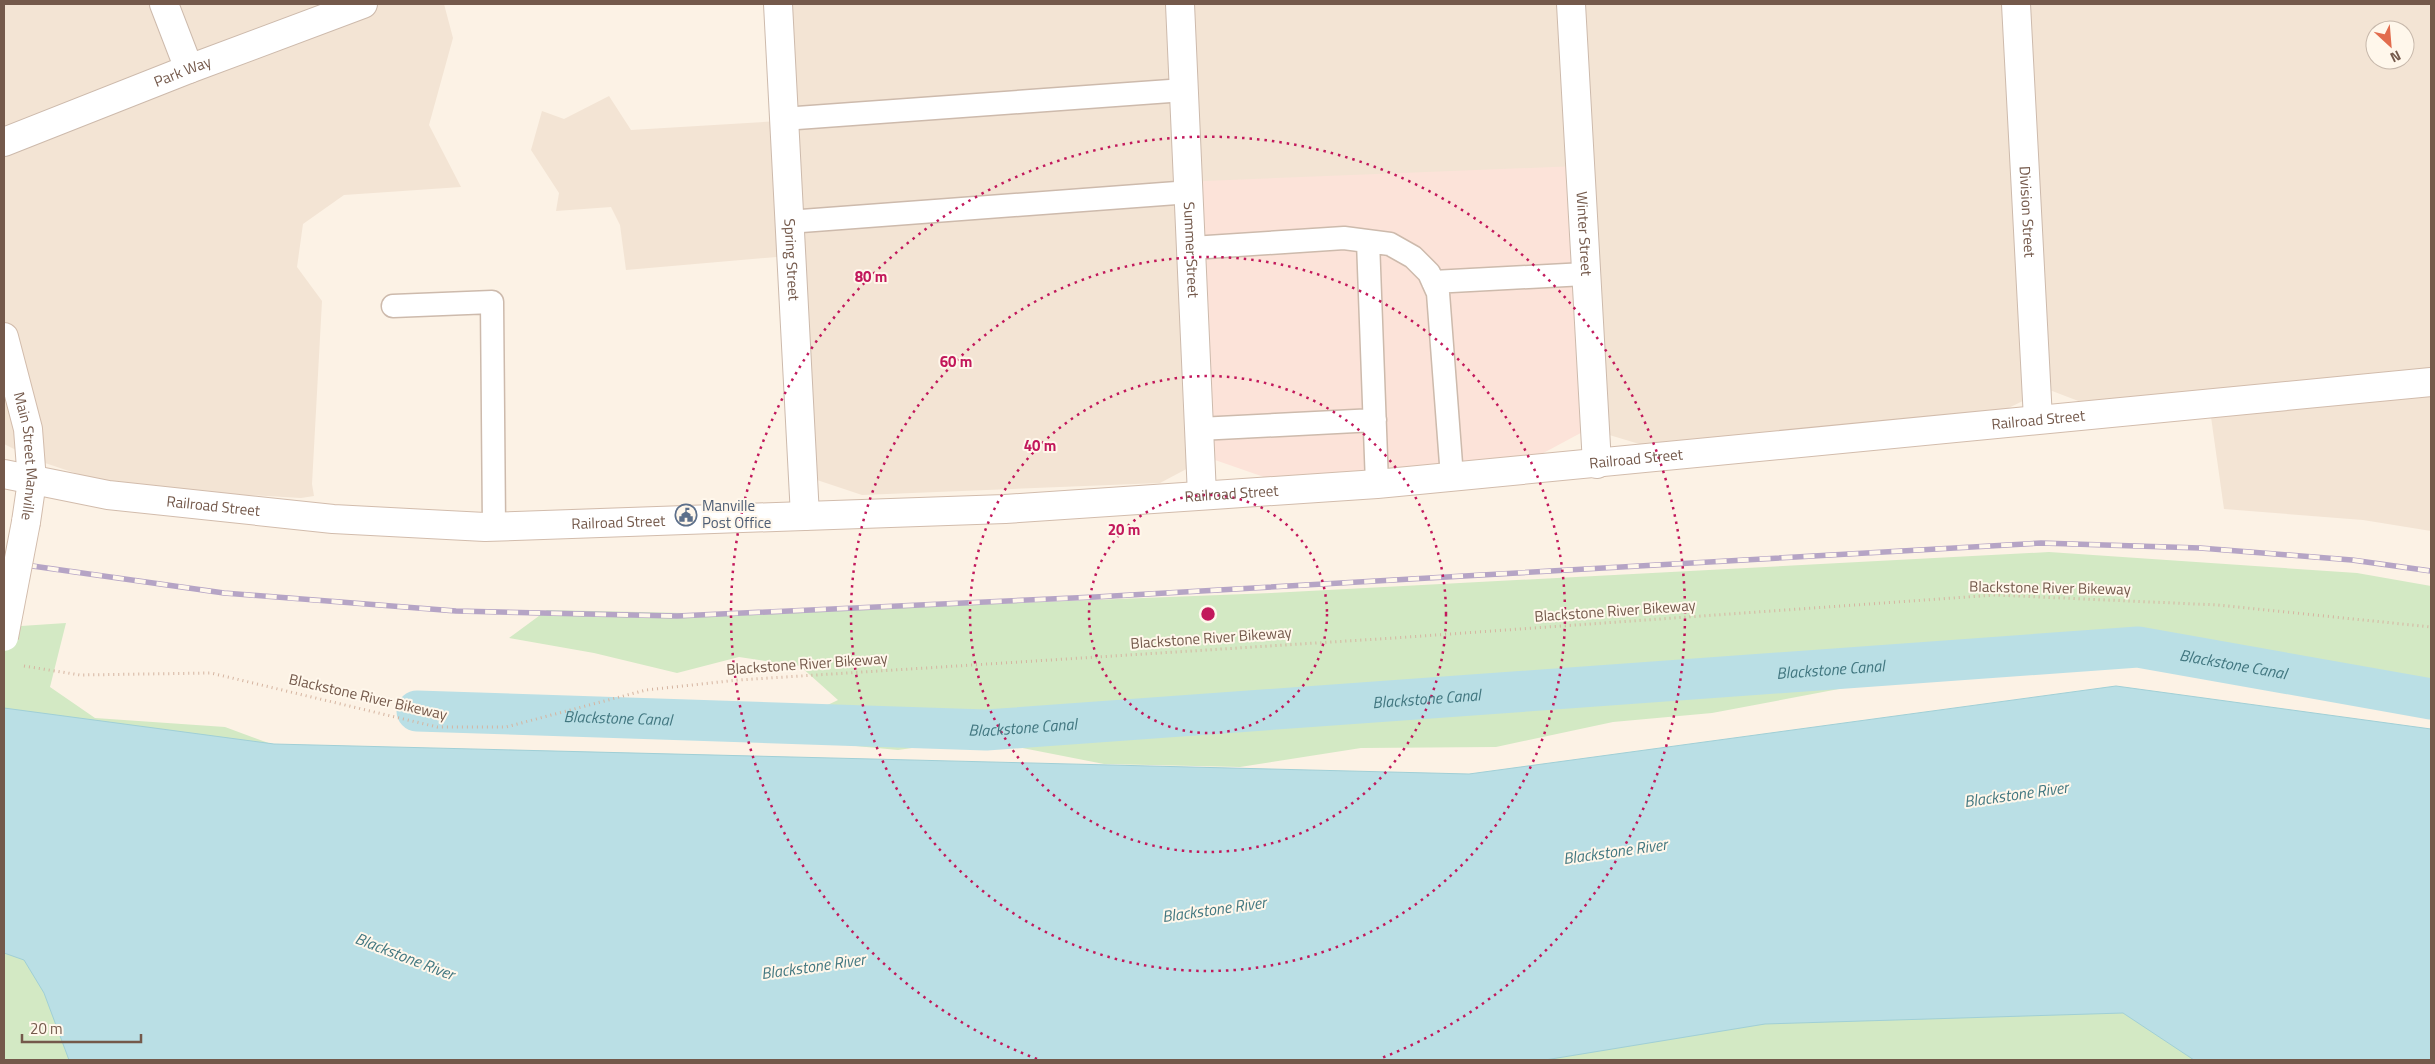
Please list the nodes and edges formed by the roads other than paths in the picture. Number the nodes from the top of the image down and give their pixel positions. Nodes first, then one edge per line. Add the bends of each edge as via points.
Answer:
1 (164, 4) edge
2 (364, 4) edge
3 (778, 4) edge
4 (1180, 4) edge
5 (1571, 4) edge
6 (2016, 4) edge
7 (189, 69) junction
8 (1184, 90) junction
9 (783, 119) junction
10 (4, 142) edge
11 (1190, 192) junction
12 (788, 222) junction
13 (1368, 241) junction
14 (1192, 248) junction
15 (1585, 274) junction
16 (1433, 282) junction
17 (393, 306) dead end
18 (4, 337) edge
19 (2431, 382) edge
20 (2038, 419) junction
21 (1375, 420) junction
22 (1199, 429) junction
23 (1597, 464) junction
24 (4, 474) edge
25 (1452, 477) junction
26 (32, 481) junction
27 (1377, 484) junction
28 (1202, 495) junction
29 (805, 516) junction
30 (494, 526) junction
31 (4, 637) edge

1 - 7 street
2 - 7 street, Park Way
3 - 9 street, Spring Street
4 - 8 street, Summer Street
5 - 15 street, Winter Street
6 - 20 street, Division Street
7 - 10 street, Park Way
8 - 9 lane
8 - 11 street, Summer Street
9 - 12 street, Spring Street
11 - 12 lane
11 - 14 street, Summer Street
12 - 29 street, Spring Street
13 - 14 lane via 1344,238
13 - 16 lane via 1390,244 1413,257
13 - 21 lane
14 - 22 street, Summer Street
15 - 16 lane
15 - 23 street, Winter Street
16 - 25 lane via 1438,292
17 - 30 lane via 492,302
18 - 26 street, Main Street Manville via 28,429
19 - 20 street, Railroad Street
20 - 23 street, Railroad Street
21 - 22 lane
21 - 27 lane
22 - 28 street, Summer Street
23 - 25 street, Railroad Street
24 - 26 street, Railroad Street
25 - 27 street, Railroad Street
26 - 30 street, Railroad Street via 108,495 333,519
26 - 31 street, Main Street Manville, bridge
27 - 28 street, Railroad Street
28 - 29 street, Railroad Street via 1005,509
29 - 30 street, Railroad Street

